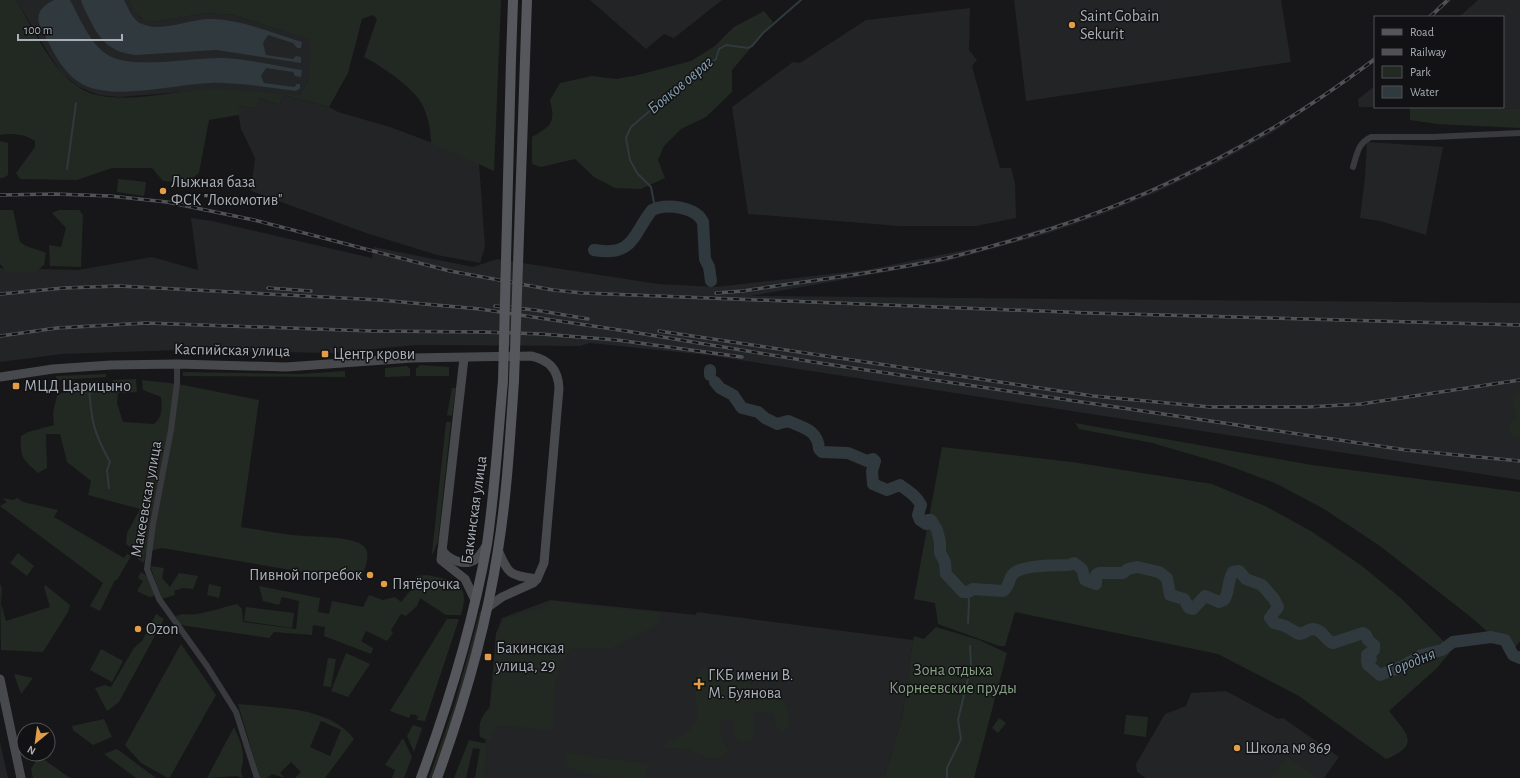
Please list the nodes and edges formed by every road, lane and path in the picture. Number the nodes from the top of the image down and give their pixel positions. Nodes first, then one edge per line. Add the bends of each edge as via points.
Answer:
1 (513, 0) edge
2 (527, 0) edge
3 (1520, 133) edge
4 (1353, 167) dead end
5 (464, 358) junction
6 (177, 364) junction
7 (0, 376) edge
8 (486, 545) junction
9 (442, 550) junction
10 (498, 550) junction
11 (536, 580) junction
12 (475, 600) junction
13 (488, 607) junction
14 (0, 679) edge
15 (21, 778) edge
16 (257, 778) edge
17 (421, 778) edge
18 (437, 778) edge

1 - 8 main road, Бакинская улица, bridge via 503,381
2 - 10 main road, Бакинская улица, bridge via 514,381 508,468
3 - 4 street via 1371,137 1360,146
5 - 6 main road, Каспийская улица via 412,358 286,367
5 - 9 main road
5 - 11 main road, Каспийская улица via 530,356 542,358 556,371 559,388 544,563
6 - 7 main road, Каспийская улица via 90,366
6 - 16 street, Макеевская улица via 170,436 147,569 159,599 236,712
8 - 9 main road via 475,560 465,562 448,557
8 - 12 main road, Бакинская улица
9 - 12 main road via 441,560 465,580
10 - 11 main road via 509,572
10 - 13 main road, Бакинская улица
11 - 13 main road
12 - 17 main road, Бакинская улица via 456,676
13 - 18 main road, Бакинская улица via 471,678
14 - 15 main road

